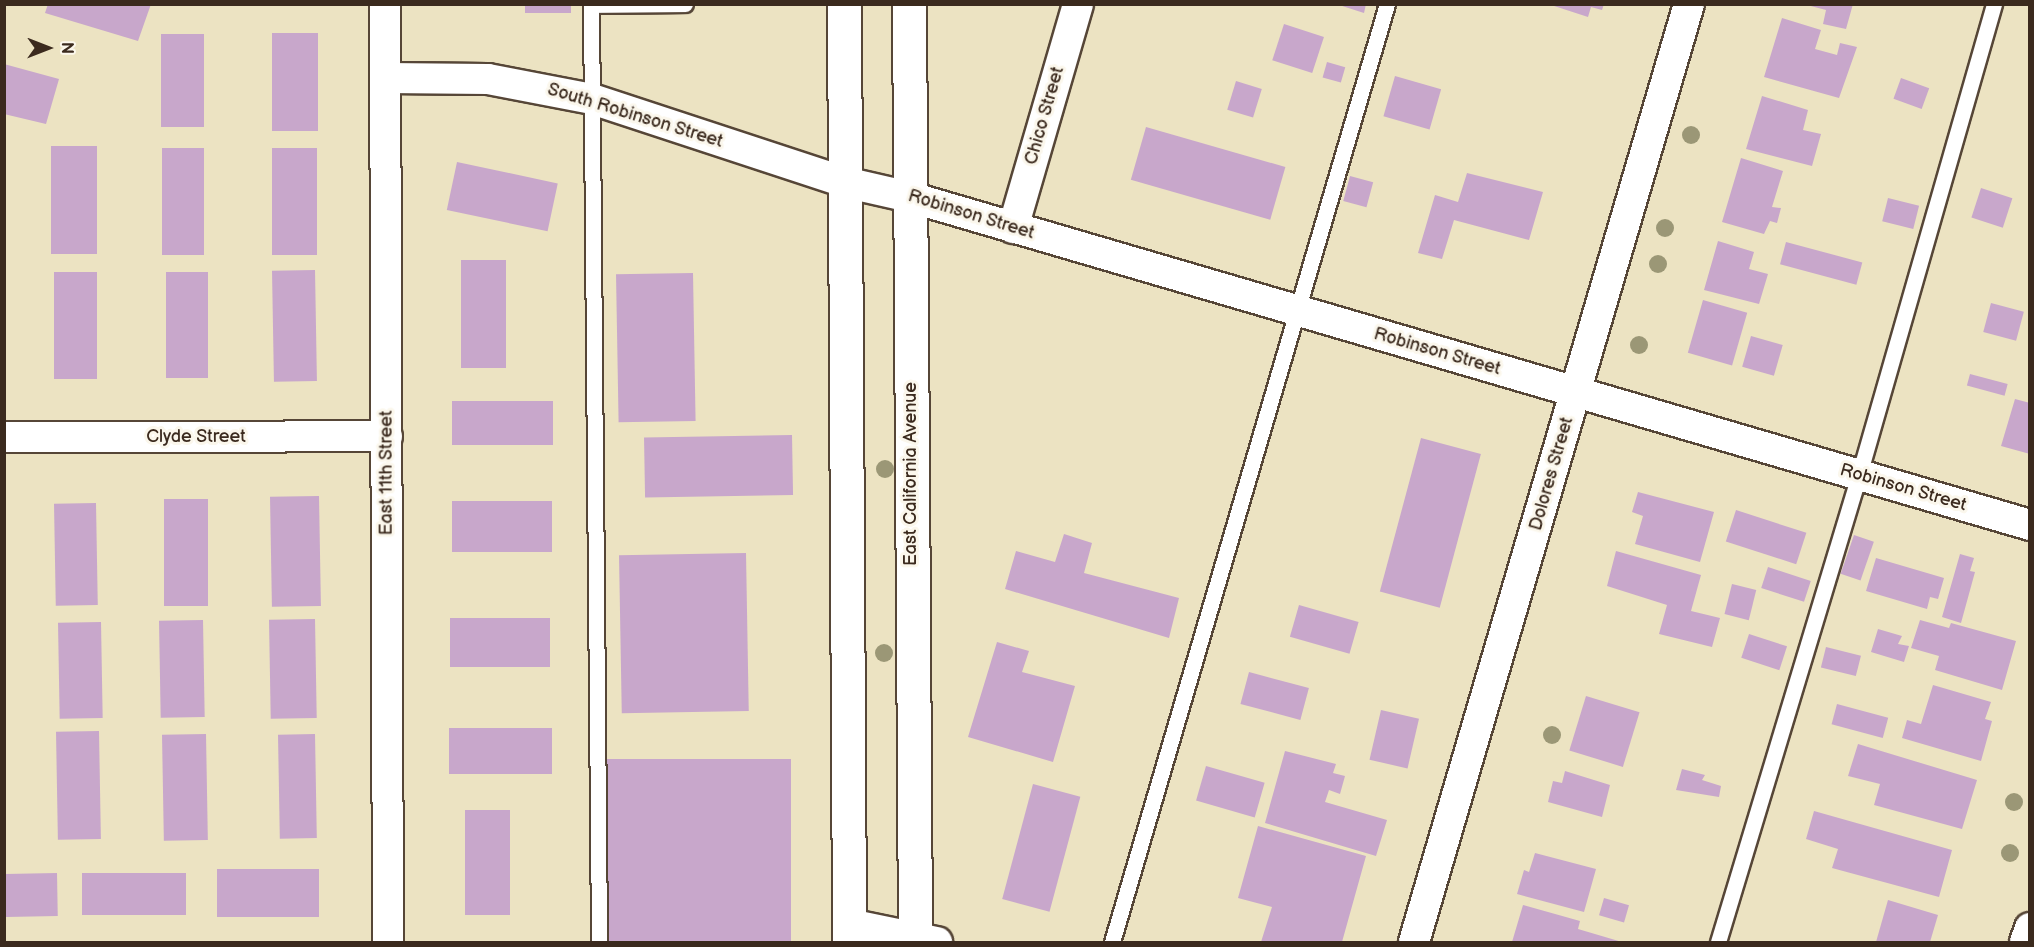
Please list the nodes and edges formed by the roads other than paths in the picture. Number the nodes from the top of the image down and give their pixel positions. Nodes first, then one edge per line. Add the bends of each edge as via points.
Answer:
1 (386, 4) edge
2 (685, 4) edge
3 (844, 4) edge
4 (909, 4) edge
5 (1078, 4) edge
6 (1387, 4) edge
7 (1689, 4) edge
8 (1994, 4) edge
9 (591, 5) edge
10 (386, 78) junction
11 (592, 99) junction
12 (844, 182) junction
13 (910, 196) junction
14 (1013, 228) junction
15 (1296, 311) junction
16 (1576, 393) junction
17 (387, 436) junction
18 (4, 437) edge
19 (1859, 475) junction
20 (2030, 525) edge
21 (2030, 928) edge
22 (849, 933) edge
23 (922, 940) edge
24 (388, 942) edge
25 (599, 942) edge
26 (1112, 942) edge
27 (1414, 942) edge
28 (1718, 942) edge
29 (2025, 942) edge

1 - 10 street, East 11th Street
2 - 9 lane
3 - 12 main road
4 - 13 main road, East California Avenue
5 - 14 street, Chico Street
6 - 15 lane
7 - 16 street, Dolores Street
8 - 19 lane
9 - 11 lane
10 - 11 street, South Robinson Street via 488,79
10 - 17 street, East 11th Street
11 - 12 street, South Robinson Street
11 - 25 lane
12 - 13 street, Robinson Street
12 - 22 main road
13 - 14 street, Robinson Street
13 - 23 main road, East California Avenue
14 - 15 street, Robinson Street
15 - 16 street, Robinson Street
15 - 26 lane
16 - 19 street, Robinson Street
16 - 27 street, Dolores Street
17 - 18 street, Clyde Street
17 - 24 street, East 11th Street
19 - 20 street, Robinson Street
19 - 28 lane
21 - 29 street
22 - 23 street

